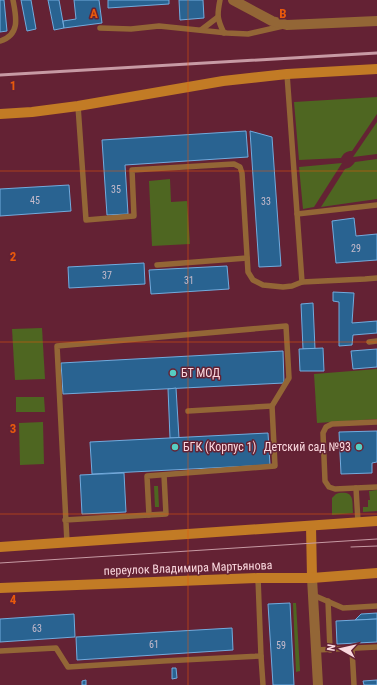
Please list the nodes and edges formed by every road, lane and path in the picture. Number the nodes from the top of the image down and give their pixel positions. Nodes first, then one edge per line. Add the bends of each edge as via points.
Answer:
1 (13, 0) edge
2 (220, 0) edge
3 (233, 0) edge
4 (218, 17) junction
5 (377, 21) edge
6 (287, 25) junction
7 (100, 28) dead end
8 (201, 30) junction
9 (224, 33) junction
10 (0, 41) edge
11 (377, 69) edge
12 (287, 74) junction
13 (78, 106) junction
14 (0, 114) edge
15 (377, 205) edge
16 (297, 214) junction
17 (247, 258) junction
18 (157, 265) dead end
19 (377, 278) edge
20 (302, 282) junction
21 (377, 341) edge
22 (369, 342) dead end
23 (272, 406) junction
24 (188, 411) dead end
25 (377, 422) edge
26 (164, 475) junction
27 (377, 487) edge
28 (356, 488) junction
29 (149, 514) junction
30 (66, 520) junction
31 (377, 521) edge
32 (358, 522) junction
33 (311, 526) junction
34 (66, 542) junction
35 (0, 547) edge
36 (377, 573) edge
37 (258, 578) junction
38 (312, 578) junction
39 (0, 588) edge
40 (313, 595) junction
41 (328, 601) junction
42 (377, 606) edge
43 (377, 647) edge
44 (352, 648) junction
45 (316, 650) junction
46 (330, 650) junction
47 (0, 651) edge
48 (261, 656) junction
49 (263, 685) edge
50 (318, 685) edge
51 (354, 685) edge

1 - 10 lane via 16,17 13,34
2 - 4 lane
3 - 6 street via 272,21
4 - 8 lane
4 - 9 lane
5 - 6 street
6 - 9 lane via 248,34
7 - 8 lane via 159,26
8 - 9 lane
11 - 12 street
12 - 13 street via 223,81
12 - 16 lane
13 - 14 street
13 - 17 lane via 86,220 134,216 132,170 234,164 240,167 242,173
15 - 16 lane
16 - 20 lane
17 - 18 lane
17 - 20 lane via 248,272 253,280 263,285 283,287
19 - 20 lane
21 - 22 lane
23 - 24 lane
23 - 26 lane via 275,466
23 - 30 lane via 289,378 286,326 57,346
25 - 28 lane via 332,424 326,427 323,433 325,481 335,490
26 - 29 lane via 147,476
26 - 29 lane via 166,514
27 - 28 lane
28 - 32 lane
29 - 30 lane
30 - 34 lane
31 - 32 street
32 - 33 street
33 - 34 street
33 - 38 street
34 - 35 street
36 - 38 street, переулок Владимира Мартьянова
37 - 38 street, переулок Владимира Мартьянова
37 - 39 street, переулок Владимира Мартьянова
37 - 48 lane
38 - 40 street
40 - 41 lane
40 - 45 street
41 - 42 lane via 343,608
41 - 46 lane
43 - 44 lane
44 - 46 lane
44 - 51 lane
45 - 46 lane
45 - 50 street
47 - 48 lane via 56,648 68,667
48 - 49 lane

